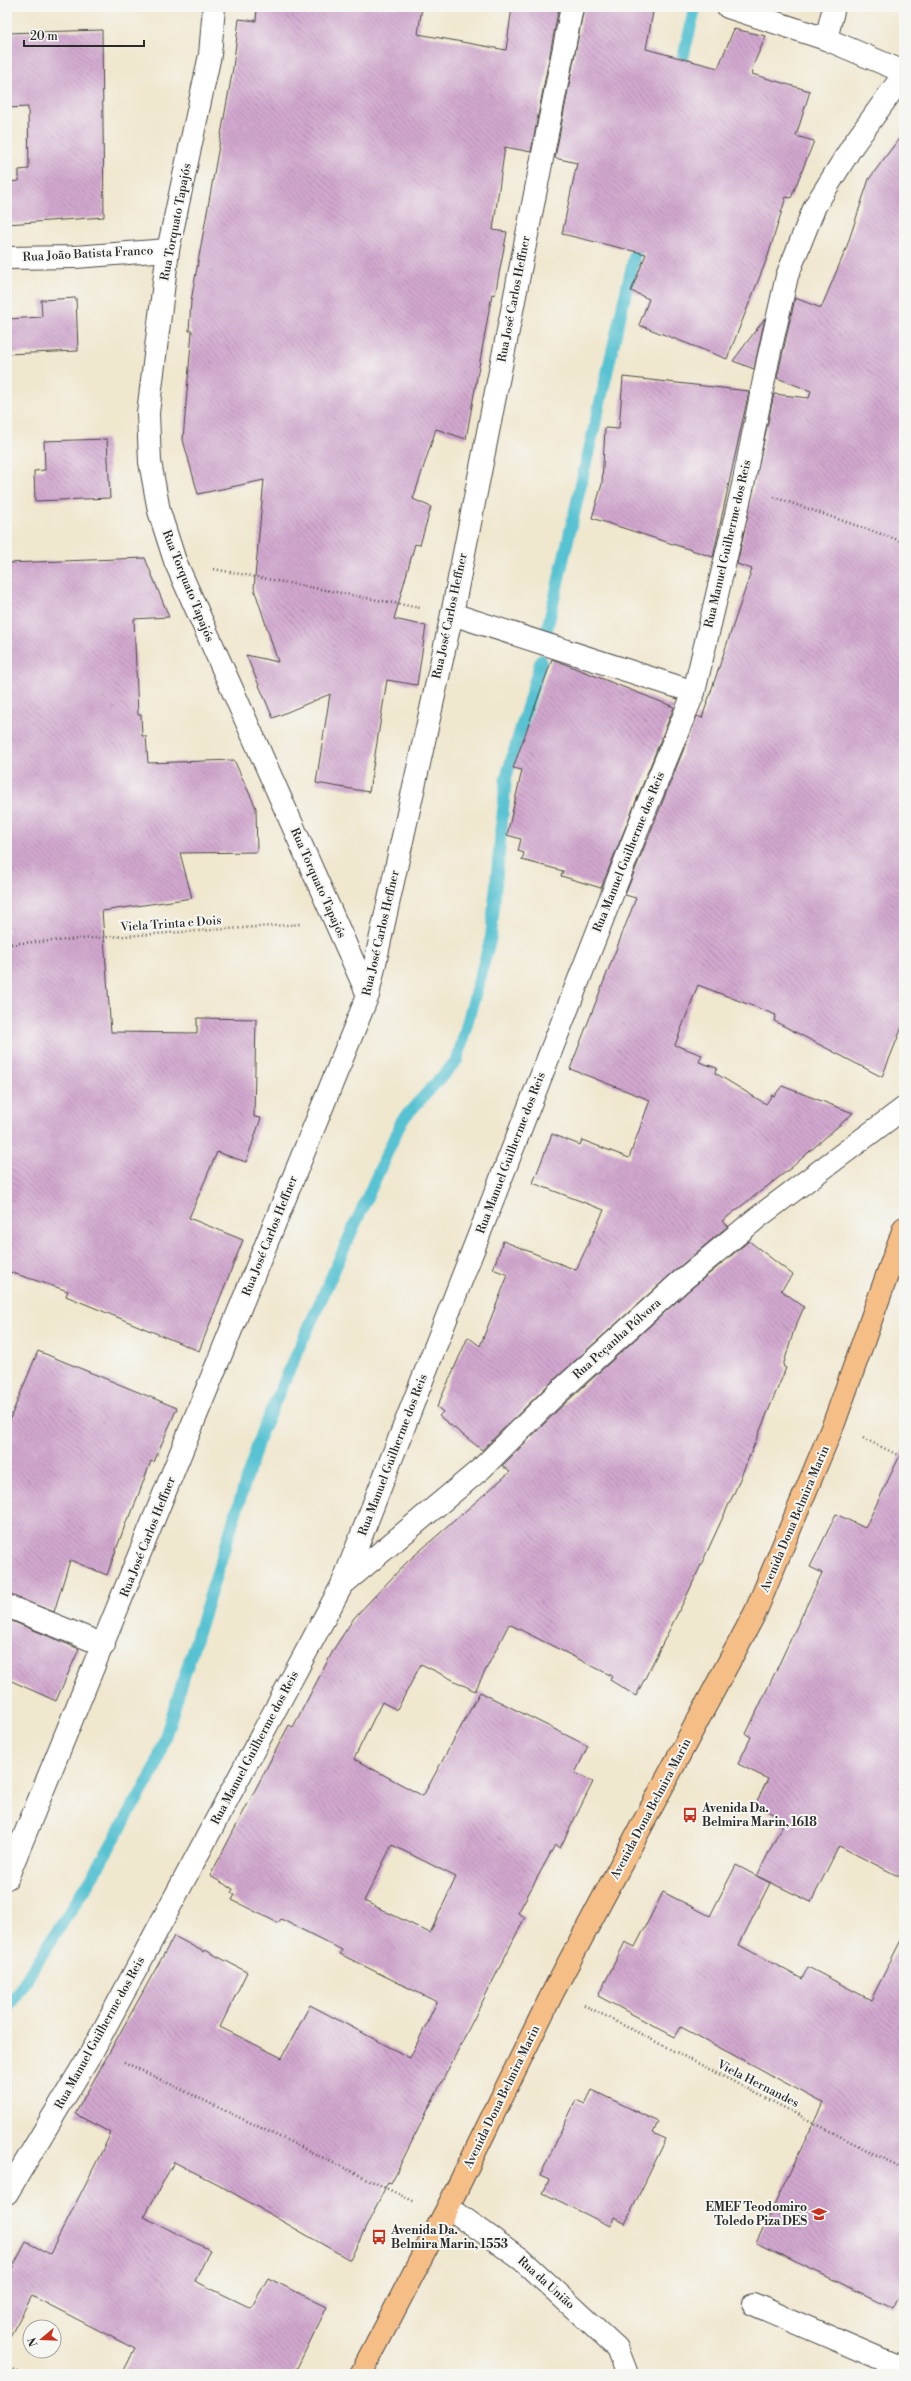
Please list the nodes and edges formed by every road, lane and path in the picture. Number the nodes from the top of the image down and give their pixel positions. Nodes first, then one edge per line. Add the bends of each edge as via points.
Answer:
1 (214, 7) edge
2 (572, 7) edge
3 (728, 7) edge
4 (834, 7) edge
5 (826, 39) junction
6 (904, 73) edge
7 (168, 250) junction
8 (7, 258) edge
9 (742, 485) junction
10 (904, 542) edge
11 (176, 561) junction
12 (452, 614) junction
13 (694, 692) junction
14 (336, 922) junction
15 (7, 944) edge
16 (368, 995) junction
17 (904, 1108) edge
18 (904, 1228) edge
19 (834, 1423) junction
20 (904, 1458) edge
21 (342, 1585) junction
22 (7, 1606) edge
23 (104, 1645) junction
24 (7, 1878) edge
25 (603, 2015) dead end
26 (94, 2048) junction
27 (904, 2169) edge
28 (7, 2193) edge
29 (445, 2211) junction
30 (753, 2304) dead end
31 (7, 2365) edge
32 (904, 2369) edge
33 (21, 2374) edge
34 (361, 2374) edge
35 (627, 2374) edge

1 - 7 street, Rua Torquato Tapajós via 210,55
2 - 12 street, Rua José Carlos Heffner
3 - 5 street, Rua Manuel Guilherme dos Reis
4 - 5 street
5 - 6 street, Rua Manuel Guilherme dos Reis
6 - 9 street, Rua Manuel Guilherme dos Reis via 853,145 815,206 787,276
7 - 8 street, Rua João Batista Franco via 76,257
7 - 11 street, Rua Torquato Tapajós via 148,413 151,469 159,511
9 - 10 path
9 - 13 street, Rua Manuel Guilherme dos Reis
11 - 12 path
11 - 14 street, Rua Torquato Tapajós
12 - 13 street
12 - 16 street, Rua José Carlos Heffner
13 - 21 street, Rua Manuel Guilherme dos Reis via 644,812
14 - 15 path, Viela Trinta e Dois
14 - 16 street, Rua Torquato Tapajós
16 - 23 street, Rua José Carlos Heffner
17 - 21 street, Rua Peçanha Pólvora via 758,1218 679,1283 552,1398 482,1468
18 - 19 main road, Avenida Dona Belmira Marin
19 - 20 path
19 - 29 main road, Avenida Dona Belmira Marin via 755,1613 554,1990
21 - 26 street, Rua Manuel Guilherme dos Reis
22 - 23 street
23 - 24 street, Rua José Carlos Heffner
25 - 27 path, Viela Hernandes
26 - 28 street, Rua Manuel Guilherme dos Reis
26 - 29 path
29 - 34 main road, Avenida Dona Belmira Marin
29 - 35 street, Rua da União via 521,2259 617,2348
30 - 32 street
31 - 33 path

